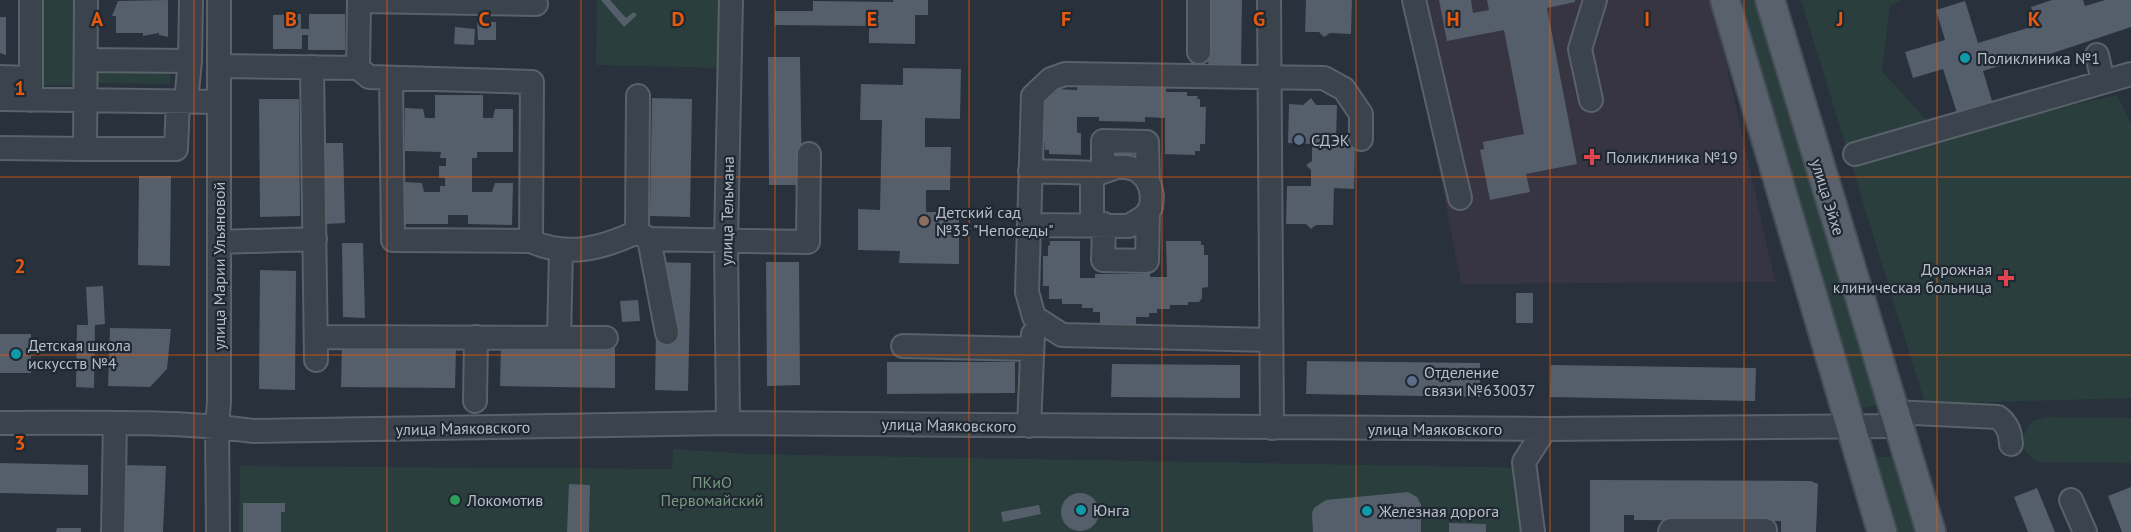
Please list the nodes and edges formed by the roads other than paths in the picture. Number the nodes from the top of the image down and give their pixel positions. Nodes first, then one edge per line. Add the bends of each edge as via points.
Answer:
1 (31, 0) edge
2 (86, 0) edge
3 (191, 0) edge
4 (219, 0) edge
5 (731, 0) edge
6 (1198, 0) edge
7 (1269, 0) edge
8 (1414, 0) edge
9 (1595, 0) edge
10 (1725, 0) edge
11 (1770, 0) edge
12 (536, 4) dead end
13 (1199, 52) dead end
14 (2097, 55) dead end
15 (86, 60) junction
16 (190, 61) junction
17 (219, 66) junction
18 (312, 67) junction
19 (358, 68) junction
20 (2131, 74) edge
21 (1269, 76) junction
22 (0, 77) edge
23 (391, 78) junction
24 (2103, 81) junction
25 (31, 89) junction
26 (638, 96) dead end
27 (0, 99) edge
28 (86, 100) junction
29 (1591, 100) dead end
30 (182, 101) junction
31 (219, 102) junction
32 (1361, 139) dead end
33 (0, 148) edge
34 (85, 149) junction
35 (809, 154) dead end
36 (1855, 154) dead end
37 (1030, 171) junction
38 (1098, 172) junction
39 (1460, 198) dead end
40 (1148, 212) junction
41 (1098, 224) junction
42 (1029, 225) junction
43 (643, 236) junction
44 (315, 239) junction
45 (531, 241) junction
46 (726, 241) junction
47 (219, 242) junction
48 (561, 250) junction
49 (1034, 317) junction
50 (667, 333) dead end
51 (316, 337) junction
52 (476, 337) junction
53 (559, 338) junction
54 (606, 338) dead end
55 (1271, 340) junction
56 (903, 346) dead end
57 (1032, 349) junction
58 (316, 360) dead end
59 (475, 401) dead end
60 (1896, 419) junction
61 (0, 423) edge
62 (115, 423) junction
63 (728, 423) junction
64 (217, 426) junction
65 (1029, 426) junction
66 (1272, 428) junction
67 (1852, 428) junction
68 (1545, 429) junction
69 (2011, 444) dead end
70 (2071, 500) dead end
71 (112, 532) edge
72 (218, 532) edge
73 (1533, 532) edge
74 (1670, 532) edge
75 (1765, 532) edge
76 (1882, 532) edge
77 (1931, 532) edge
78 (2085, 532) edge

1 - 25 street
2 - 15 street
3 - 16 street
4 - 17 street, улица Марии Ульяновой
5 - 46 street, улица Тельмана
6 - 13 street
7 - 21 street
8 - 39 street
9 - 29 street via 1580,49
10 - 67 main road
11 - 60 main road, улица Эйхе
12 - 19 street via 359,1
14 - 24 street
15 - 16 street
15 - 28 street
16 - 30 street
17 - 18 street
17 - 31 street, улица Марии Ульяновой
18 - 19 street
18 - 44 street
19 - 23 street via 369,77
20 - 24 street
21 - 32 street via 1324,78 1344,89 1361,114
21 - 37 street via 1065,74 1051,79 1033,96
21 - 55 street
22 - 25 street
23 - 45 street via 393,240
23 - 45 street via 532,82
24 - 36 street
25 - 27 street
25 - 28 street
26 - 43 street
28 - 30 street
28 - 34 street
30 - 31 street
30 - 34 street via 177,146 172,150
31 - 47 street, улица Марии Ульяновой
33 - 34 street
35 - 46 street via 808,242
37 - 38 street
37 - 42 street via 1034,196
38 - 40 street via 1117,167 1137,170 1148,182 1152,196
38 - 41 street
40 - 41 street via 1129,226
40 - 41 street via 1147,261 1103,261
41 - 42 street
42 - 49 street via 1027,292
43 - 46 street
43 - 48 street via 597,248
43 - 50 street
44 - 47 street
44 - 51 street
45 - 48 street
46 - 63 street, улица Тельмана
47 - 64 street, улица Марии Ульяновой
48 - 53 street
49 - 55 street via 1062,335
49 - 57 street
51 - 52 street
51 - 58 street
52 - 53 street
52 - 59 street
53 - 54 street
55 - 66 street
56 - 57 street
57 - 65 street
60 - 67 street, улица Маяковского
60 - 69 street, улица Маяковского via 1998,417 2010,432
60 - 77 main road, улица Эйхе
61 - 62 street, улица Маяковского
62 - 64 street, улица Маяковского
62 - 71 street
63 - 64 street, улица Маяковского via 254,431
63 - 65 street, улица Маяковского
64 - 72 street, улица Марии Ульяновой
65 - 66 street, улица Маяковского
66 - 68 street, улица Маяковского
67 - 68 street, улица Маяковского
67 - 76 main road
68 - 73 street via 1524,462
70 - 78 street
74 - 75 street

